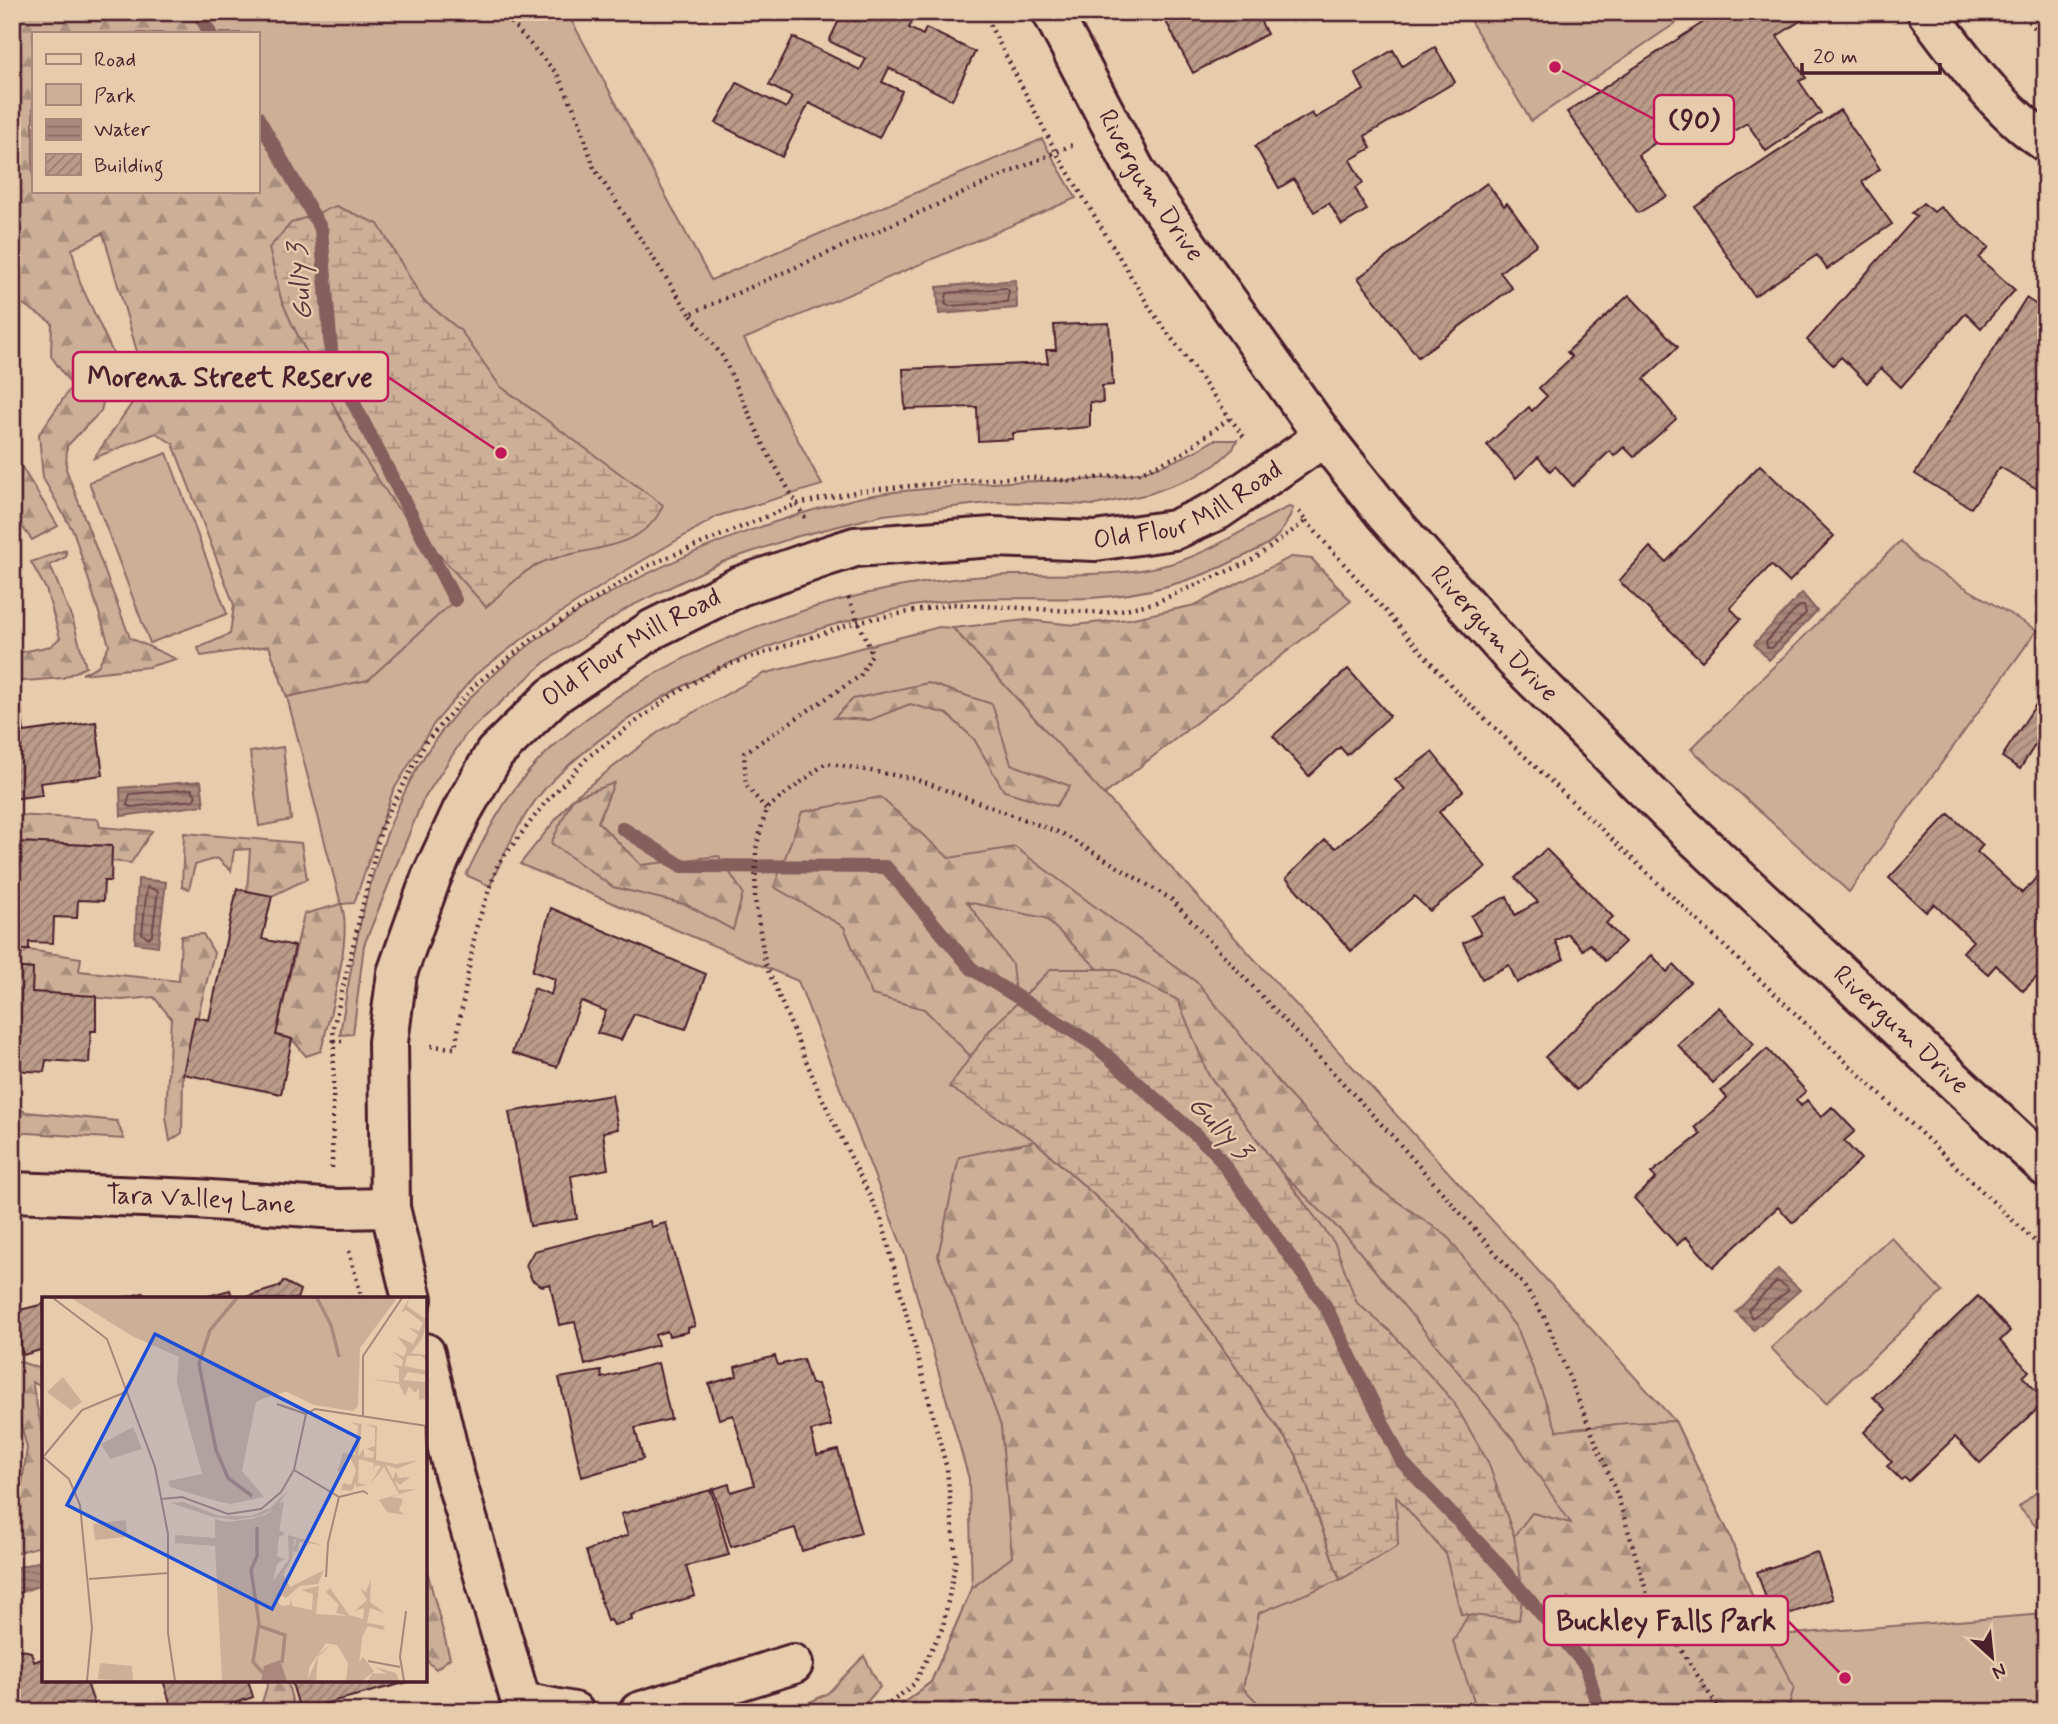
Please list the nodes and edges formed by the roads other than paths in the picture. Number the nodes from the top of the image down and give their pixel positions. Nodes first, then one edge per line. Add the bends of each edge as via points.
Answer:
1 (1052, 12) edge
2 (1927, 12) edge
3 (2046, 142) edge
4 (1324, 437) junction
5 (2044, 1162) edge
6 (12, 1192) edge
7 (390, 1208) junction
8 (412, 1297) edge
9 (427, 1361) edge
10 (793, 1664) dead end
11 (520, 1707) edge
12 (574, 1712) edge
13 (639, 1712) edge

1 - 4 street, Rivergum Drive via 1137,174
2 - 3 street via 2027,130
4 - 5 street, Rivergum Drive via 1386,515 1514,659 1671,815
4 - 7 street, Old Flour Mill Road via 1218,510 1174,530 1095,541 993,537 855,547 827,556 740,586 653,629 554,696 495,754 462,811 431,878 397,973 388,1042
6 - 7 street, Tara Valley Lane
7 - 8 street, Old Flour Mill Road
9 - 11 street
10 - 13 street
11 - 12 street

